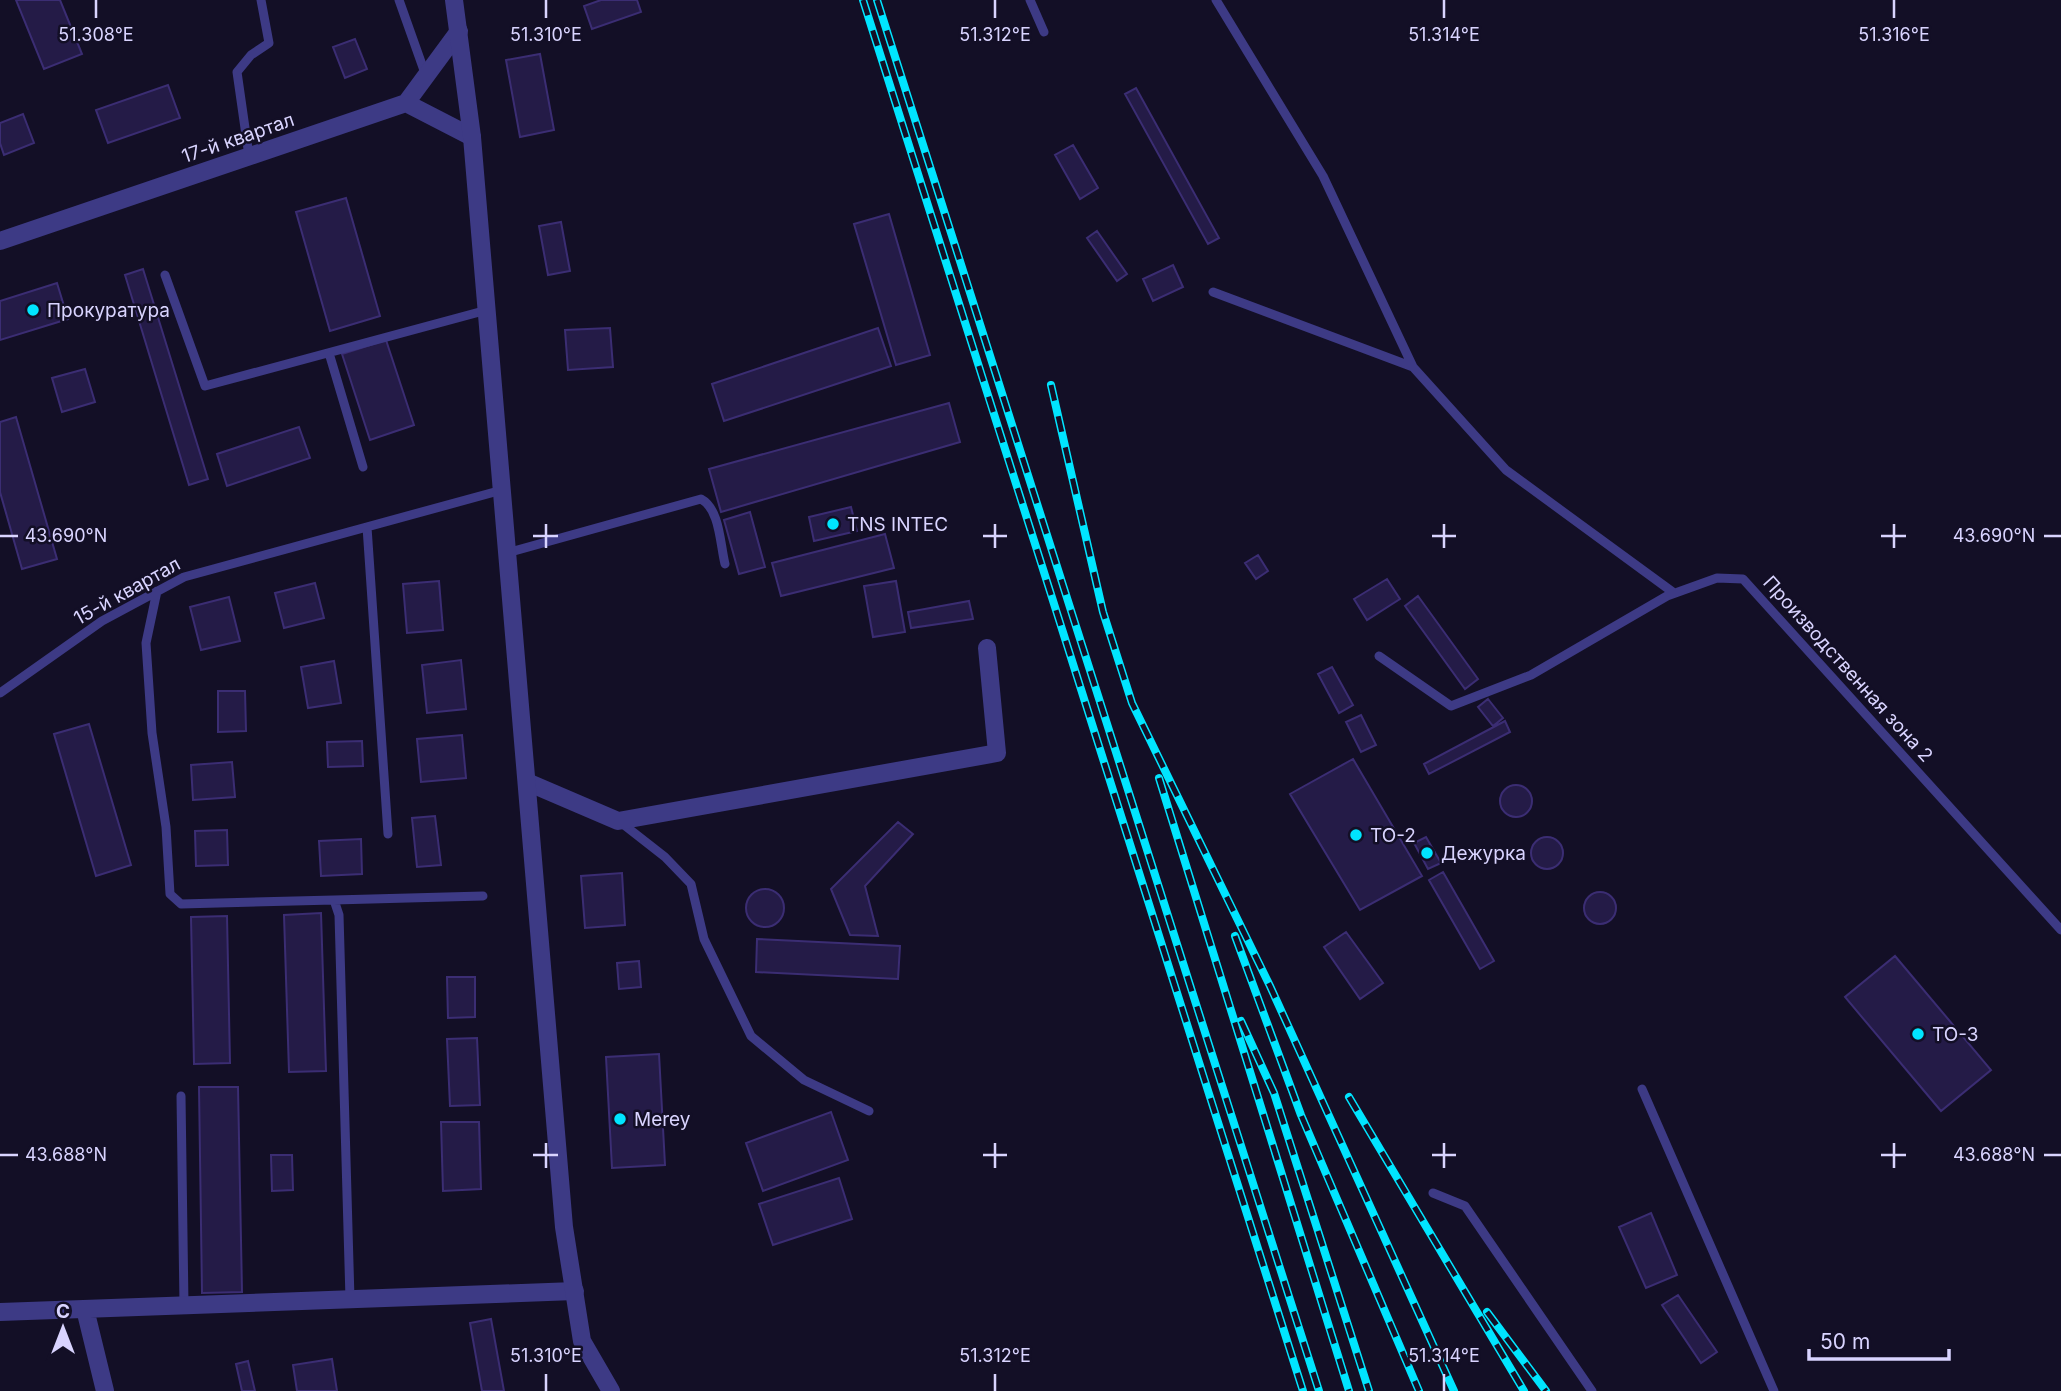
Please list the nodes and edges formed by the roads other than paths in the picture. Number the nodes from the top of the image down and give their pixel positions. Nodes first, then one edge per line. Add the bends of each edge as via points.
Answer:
1 (261, 0) edge
2 (399, 0) edge
3 (453, 0) edge
4 (1030, 0) edge
5 (1216, 0) edge
6 (460, 31) junction
7 (1044, 32) dead end
8 (426, 76) junction
9 (405, 103) junction
10 (472, 137) junction
11 (248, 156) junction
12 (0, 241) edge
13 (165, 275) dead end
14 (1213, 292) dead end
15 (487, 310) junction
16 (329, 353) junction
17 (1413, 367) junction
18 (363, 467) dead end
19 (502, 491) junction
20 (367, 527) junction
21 (507, 553) junction
22 (725, 564) dead end
23 (157, 591) junction
24 (1674, 593) junction
25 (987, 648) dead end
26 (1379, 656) dead end
27 (0, 693) edge
28 (527, 782) junction
29 (618, 821) junction
30 (388, 834) dead end
31 (483, 896) dead end
32 (334, 900) junction
33 (2061, 930) edge
34 (1642, 1089) dead end
35 (181, 1096) dead end
36 (869, 1111) dead end
37 (1433, 1193) dead end
38 (575, 1292) junction
39 (350, 1299) junction
40 (184, 1306) junction
41 (85, 1309) junction
42 (0, 1312) edge
43 (105, 1391) edge
44 (611, 1391) edge
45 (1592, 1391) edge
46 (1774, 1391) edge

1 - 11 lane via 269,43 237,72
2 - 8 lane
3 - 6 street
4 - 7 lane
5 - 17 lane via 1323,176
6 - 8 street
6 - 10 street
8 - 9 street
9 - 10 street
9 - 11 street, 17-й квартал
10 - 15 street
11 - 12 street, 17-й квартал
13 - 16 lane via 205,386
14 - 17 lane
15 - 16 lane
15 - 19 street
16 - 18 lane
17 - 24 lane via 1506,470
19 - 20 lane, 15-й квартал
19 - 21 street
20 - 23 lane, 15-й квартал via 184,577
20 - 30 lane
21 - 22 lane via 701,499 714,513
21 - 28 street
23 - 27 lane, 15-й квартал via 102,621
23 - 32 lane via 146,643 170,894 181,904
24 - 26 lane, Производственная зона 2 via 1531,675 1451,706
24 - 33 lane, Производственная зона 2 via 1717,578 1743,579
25 - 29 street via 997,753
28 - 29 street
28 - 38 street via 564,1227
29 - 36 lane via 691,884 704,939 751,1036 804,1080
31 - 32 lane
32 - 39 lane via 339,915
34 - 46 lane
35 - 40 lane
37 - 45 lane via 1465,1206
38 - 39 street
38 - 44 street via 582,1341
39 - 40 street
40 - 41 street
41 - 42 street
41 - 43 street

